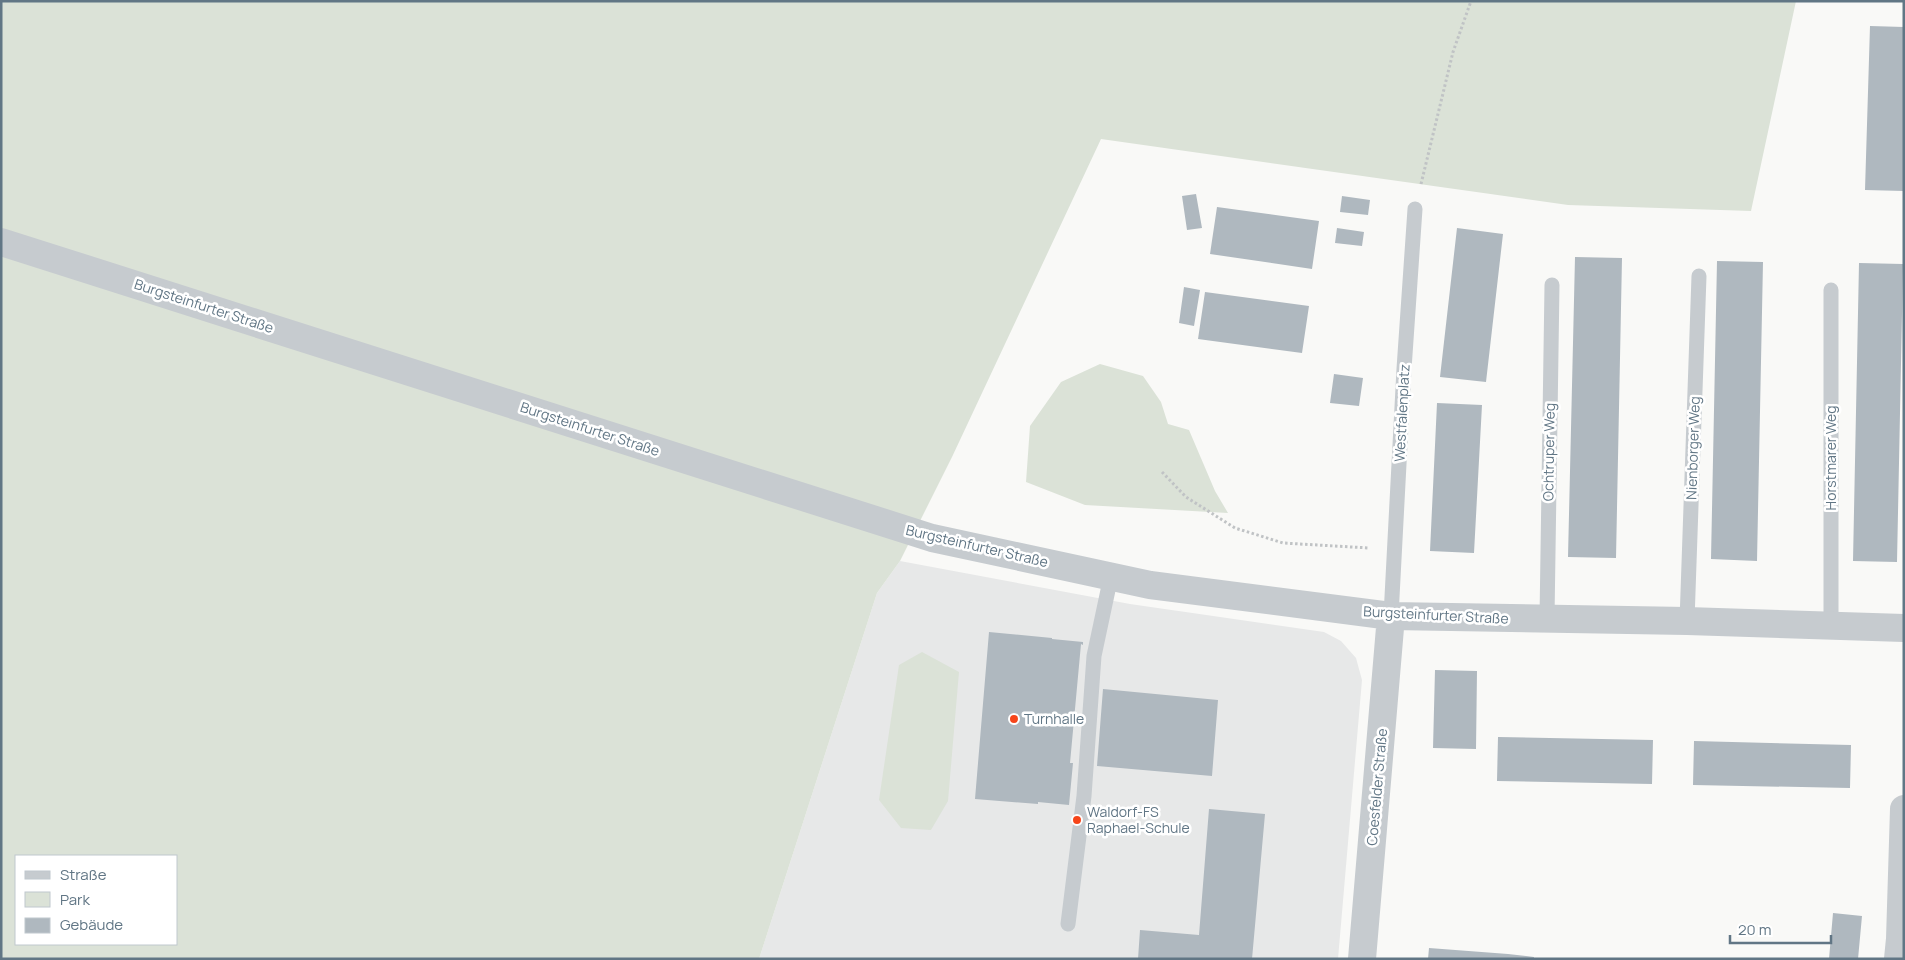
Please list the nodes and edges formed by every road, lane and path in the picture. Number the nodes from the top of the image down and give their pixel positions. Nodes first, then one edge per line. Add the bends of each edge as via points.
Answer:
1 (1471, 1) edge
2 (1415, 209) joint
3 (1, 242) edge
4 (1699, 276) dead end
5 (1552, 285) dead end
6 (1831, 290) dead end
7 (1162, 472) dead end
8 (1395, 549) junction
9 (1111, 576) junction
10 (1391, 616) junction
11 (1547, 619) junction
12 (1687, 621) junction
13 (1830, 626) junction
14 (1904, 628) edge
15 (1904, 808) edge
16 (1068, 924) dead end
17 (1362, 959) edge
18 (1898, 959) edge

1 - 2 path via 1453,52
2 - 8 lane, Westfalenplatz
3 - 9 street, Burgsteinfurter Straße via 932,538
4 - 12 lane, Nienborger Weg
5 - 11 lane, Ochtruper Weg
6 - 13 lane, Horstmarer Weg
7 - 8 path via 1186,497 1235,528 1283,542
8 - 10 lane, Westfalenplatz
9 - 10 street, Burgsteinfurter Straße via 1150,585
9 - 16 lane via 1094,656 1084,796
10 - 11 street, Burgsteinfurter Straße
10 - 17 street, Coesfelder Straße
11 - 12 street, Burgsteinfurter Straße
12 - 13 street, Burgsteinfurter Straße
13 - 14 street, Burgsteinfurter Straße
15 - 18 street

